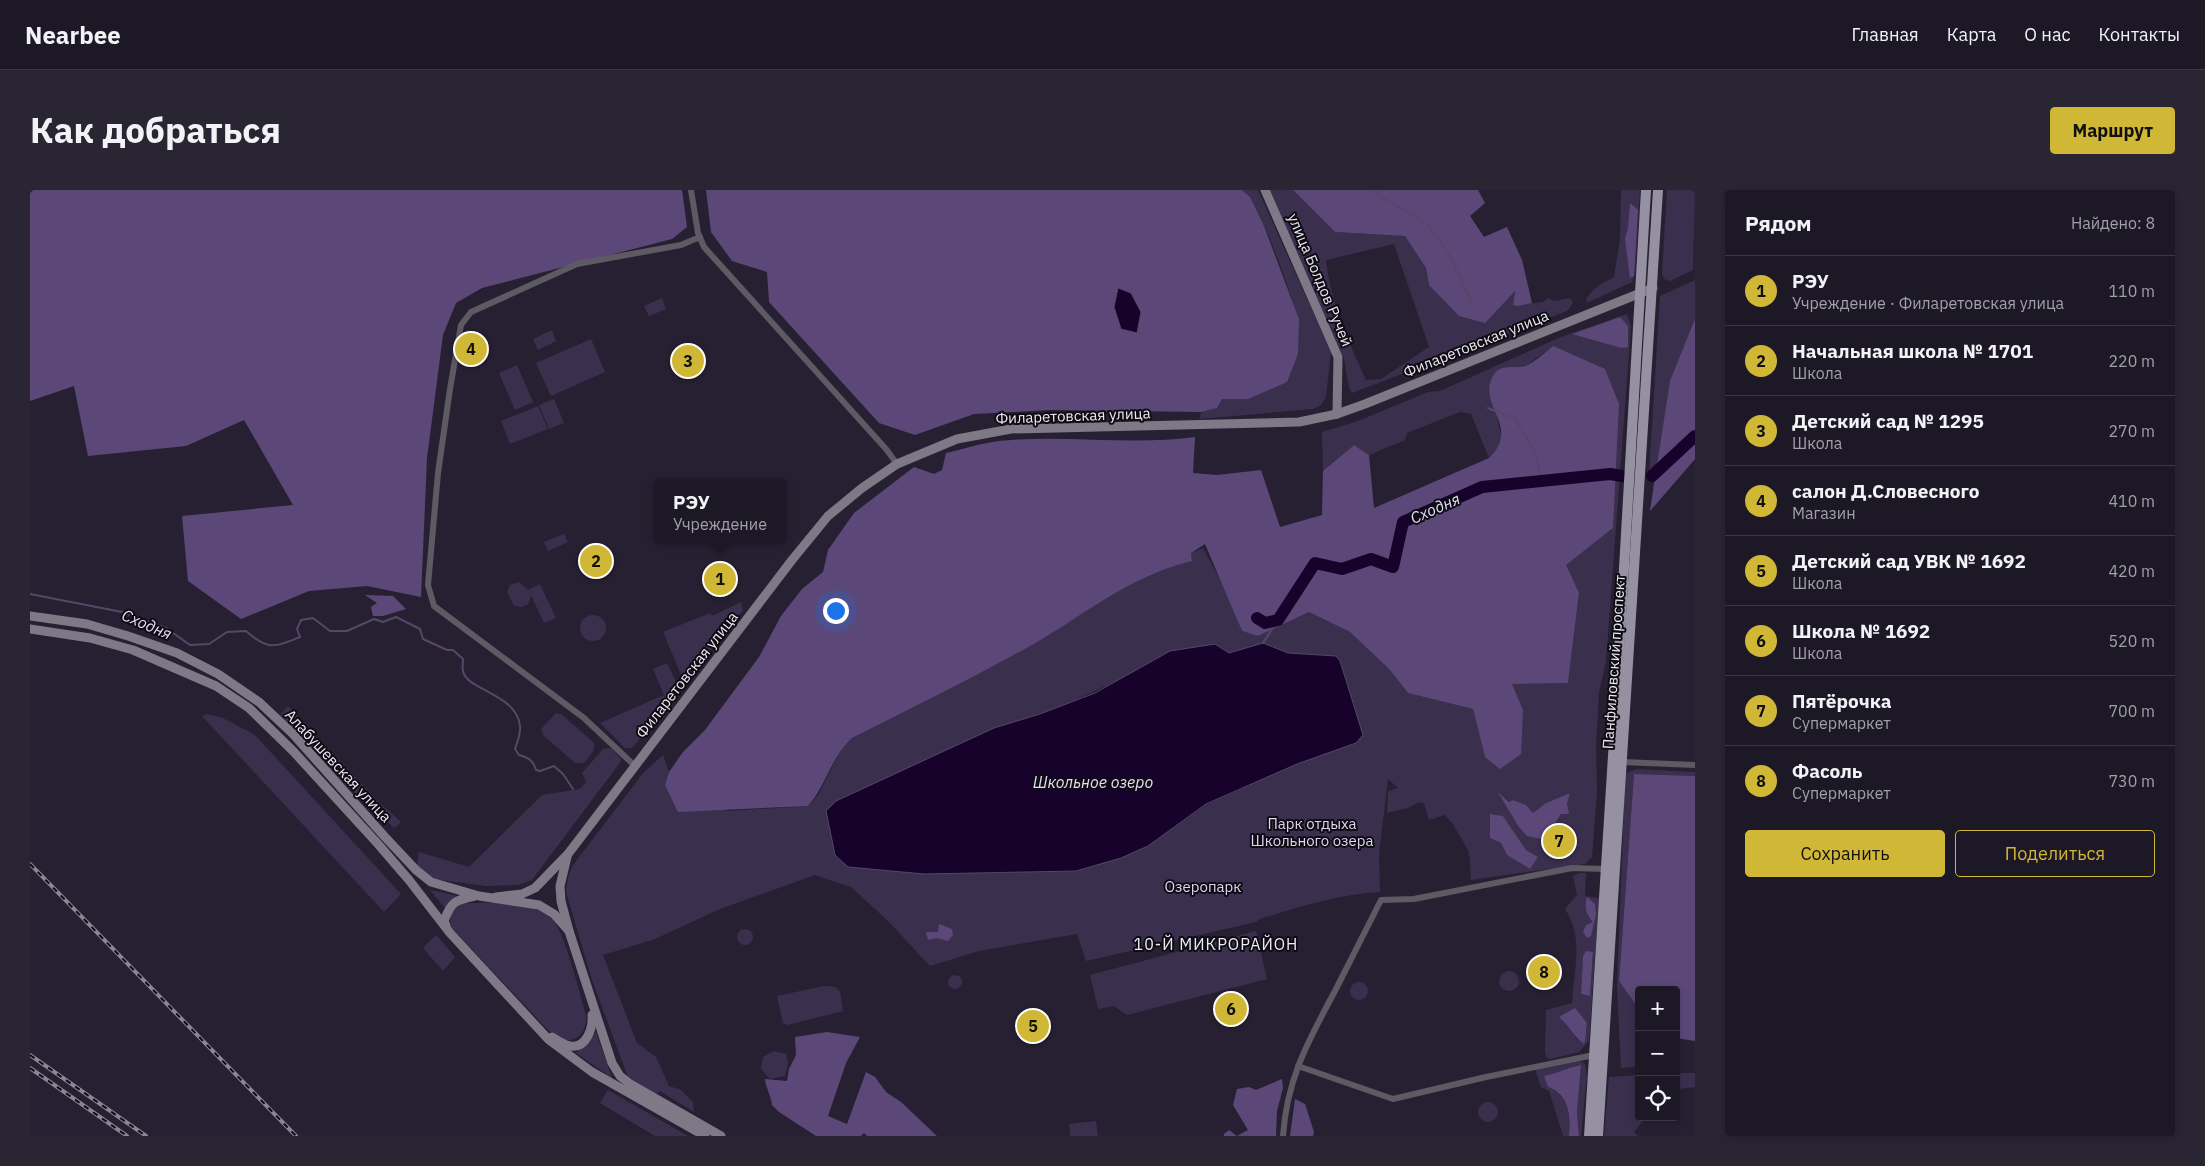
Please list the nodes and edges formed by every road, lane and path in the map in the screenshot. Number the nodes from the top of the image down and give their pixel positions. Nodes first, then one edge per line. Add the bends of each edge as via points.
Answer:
1 (691, 190) edge
2 (1265, 190) edge
3 (1646, 190) edge
4 (1658, 190) edge
5 (700, 237) junction
6 (1641, 272) junction
7 (1654, 272) junction
8 (1653, 288) junction
9 (1640, 292) junction
10 (1625, 298) junction
11 (1653, 301) junction
12 (1638, 322) junction
13 (1337, 414) junction
14 (897, 464) junction
15 (30, 616) edge
16 (30, 629) edge
17 (1622, 762) junction
18 (1695, 765) edge
19 (635, 766) junction
20 (568, 854) junction
21 (1606, 869) junction
22 (479, 896) junction
23 (496, 897) junction
24 (569, 931) junction
25 (450, 933) junction
26 (592, 1005) junction
27 (541, 1030) junction
28 (1594, 1054) junction
29 (1298, 1066) junction
30 (705, 1136) edge
31 (721, 1136) edge
32 (1283, 1136) edge
33 (1589, 1136) edge
34 (1598, 1136) edge

1 - 5 street
2 - 13 street, улица Болдов Ручей via 1338,357
3 - 6 main road, Панфиловский проспект
4 - 7 main road, Панфиловский проспект
5 - 14 street via 704,247
5 - 19 street via 681,245 578,264 471,312 461,325 438,473 428,585 434,606 584,718
6 - 9 main road, Панфиловский проспект
6 - 10 street via 1637,289
7 - 8 main road, Панфиловский проспект
7 - 9 street via 1650,284
8 - 9 street, Филаретовская улица
8 - 11 main road, Панфиловский проспект
9 - 10 street, Филаретовская улица
9 - 11 main road via 1646,293
9 - 12 main road, Панфиловский проспект
10 - 12 street via 1634,303
10 - 13 street, Филаретовская улица
11 - 17 main road, Панфиловский проспект
12 - 21 main road, Панфиловский проспект
13 - 14 street, Филаретовская улица via 1299,422 1011,429 957,439
14 - 19 street, Филаретовская улица via 828,516
15 - 22 street, Алабушевская улица via 87,624 177,653 218,674 258,702 294,734 430,882
16 - 25 street, Алабушевская улица via 90,638 133,650 216,686 249,708 378,844
17 - 18 street
17 - 34 main road, Панфиловский проспект
19 - 20 street, Филаретовская улица
20 - 23 street, Филаретовская улица via 535,888 522,894
20 - 24 street, Филаретовская улица via 560,886
21 - 28 main road, Панфиловский проспект
21 - 29 street via 1572,868 1414,899 1381,900
22 - 23 street, Алабушевская улица
22 - 25 street, Алабушевская улица via 458,899 449,907 444,921
23 - 24 street, Алабушевская улица via 539,904 554,914
24 - 26 street, Алабушевская улица
25 - 27 street, Алабушевская улица
26 - 27 street, Алабушевская улица via 590,1032 578,1045 567,1046
26 - 31 street, Алабушевская улица via 612,1063 620,1076
27 - 30 street, Алабушевская улица via 566,1054 592,1072
28 - 29 street via 1393,1099
28 - 33 main road, Панфиловский проспект
29 - 32 street via 1292,1082

